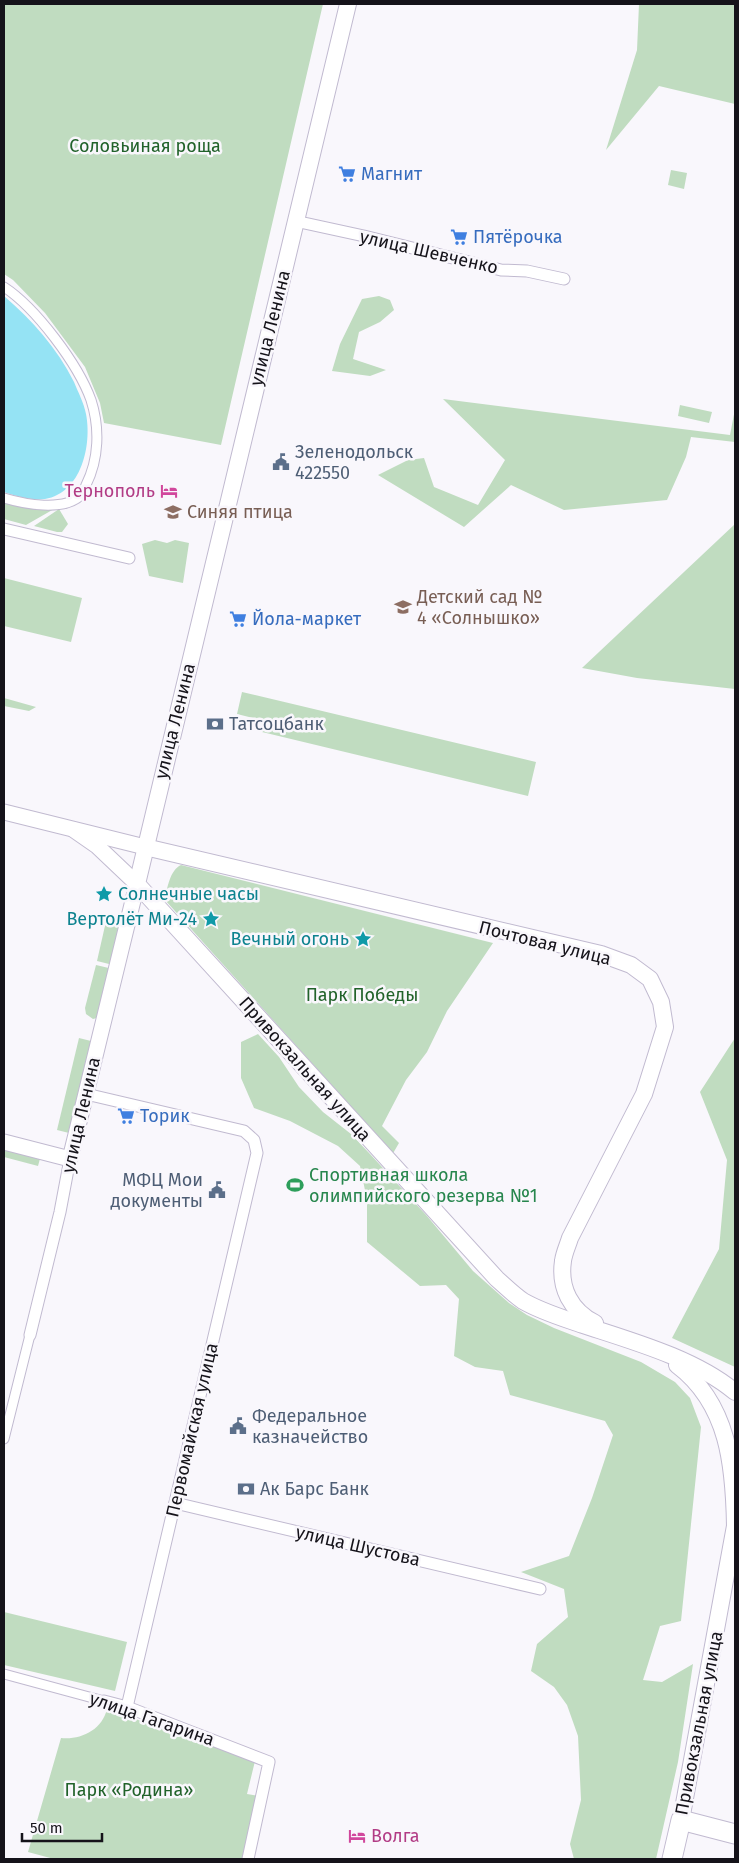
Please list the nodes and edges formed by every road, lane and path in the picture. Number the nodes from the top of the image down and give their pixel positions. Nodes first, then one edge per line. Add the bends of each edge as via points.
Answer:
1 (348, 4) edge
2 (296, 221) junction
3 (564, 279) dead end
4 (4, 287) edge
5 (4, 498) edge
6 (4, 529) edge
7 (129, 558) dead end
8 (4, 812) edge
9 (74, 830) junction
10 (145, 847) junction
11 (137, 884) junction
12 (86, 1094) junction
13 (4, 1142) edge
14 (70, 1159) junction
15 (30, 1335) joint
16 (628, 1340) junction
17 (660, 1352) junction
18 (735, 1392) edge
19 (4, 1439) edge
20 (175, 1503) junction
21 (735, 1526) edge
22 (540, 1589) dead end
23 (4, 1674) edge
24 (104, 1701) joint
25 (127, 1707) junction
26 (681, 1820) junction
27 (735, 1834) edge
28 (248, 1859) edge
29 (672, 1859) edge

1 - 2 main road, улица Ленина
2 - 3 street, улица Шевченко via 501,270 527,271
2 - 10 main road, улица Ленина
4 - 5 street via 28,308 77,370 91,401 98,448 92,473 81,495 70,502 36,505
6 - 7 street
8 - 9 street
9 - 10 street
9 - 11 street via 97,846
10 - 11 main road, улица Ленина
10 - 16 main road, Почтовая улица via 601,954 631,965 650,979 661,1002 665,1027 655,1062 644,1094 570,1238 563,1261 563,1286 570,1302 585,1318
11 - 12 street, улица Ленина
11 - 16 main road, Привокзальная улица via 497,1279 522,1300 550,1314
12 - 14 street, улица Ленина
12 - 20 street, Первомайская улица via 244,1131 254,1140 257,1153
13 - 14 street
14 - 15 street, улица Ленина
15 - 19 street, улица Ленина
16 - 17 main road
17 - 18 main road via 704,1371
17 - 21 main road, Привокзальная улица via 698,1382 711,1402 730,1456
20 - 22 street, улица Шустова
20 - 25 street, Первомайская улица
21 - 26 main road, Привокзальная улица
23 - 24 street, улица Гагарина
24 - 25 street, улица Гагарина
25 - 28 street, улица Гагарина via 269,1762
26 - 27 main road
26 - 29 main road, Привокзальная улица

